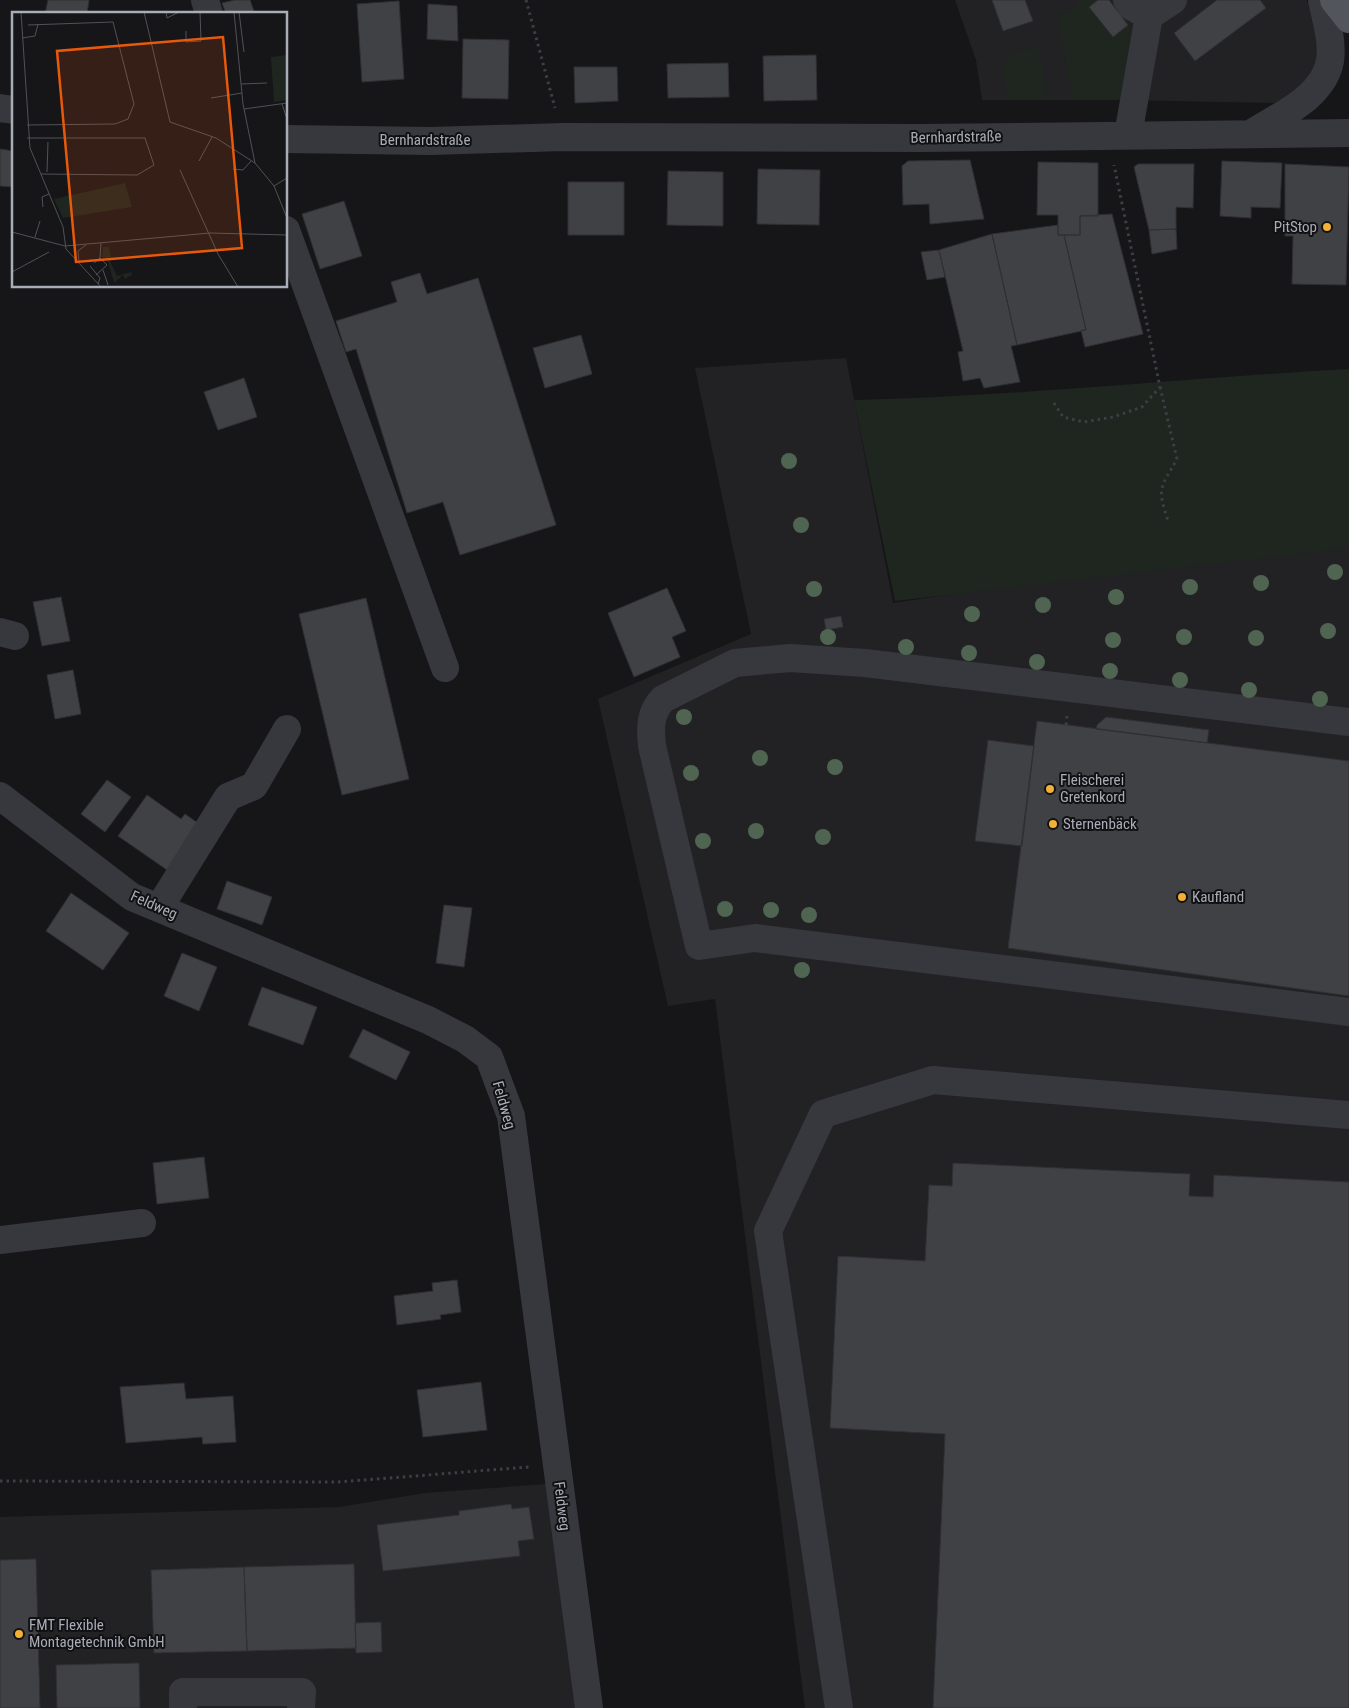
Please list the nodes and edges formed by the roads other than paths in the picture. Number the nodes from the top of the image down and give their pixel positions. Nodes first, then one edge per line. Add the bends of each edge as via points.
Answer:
1 (1127, 0) edge
2 (1173, 0) edge
3 (1322, 0) edge
4 (1334, 0) edge
5 (1149, 16) junction
6 (1349, 19) edge
7 (1250, 133) junction
8 (1349, 133) edge
9 (1118, 135) junction
10 (288, 139) edge
11 (288, 236) edge
12 (444, 668) dead end
13 (1349, 722) edge
14 (287, 729) dead end
15 (0, 796) edge
16 (159, 908) junction
17 (1349, 1012) edge
18 (1349, 1115) edge
19 (142, 1223) dead end
20 (0, 1240) edge
21 (183, 1708) edge
22 (301, 1708) edge
23 (589, 1708) edge
24 (839, 1708) edge

1 - 5 street
2 - 5 street
3 - 7 street via 1330,40 1330,62 1319,85 1304,101
4 - 6 main road
5 - 9 street
7 - 8 street, Bernhardstraße
7 - 9 street, Bernhardstraße
9 - 10 street, Bernhardstraße
11 - 12 street
13 - 17 street via 874,664 790,658 735,663 663,699 650,725 652,746 699,946 755,938
14 - 16 street via 254,786 228,797
15 - 16 street, Feldweg via 132,897
16 - 23 street, Feldweg via 428,1020 465,1039 489,1057 510,1116
18 - 24 street via 933,1080 823,1114 768,1231
19 - 20 street
21 - 22 street via 183,1692 302,1692

